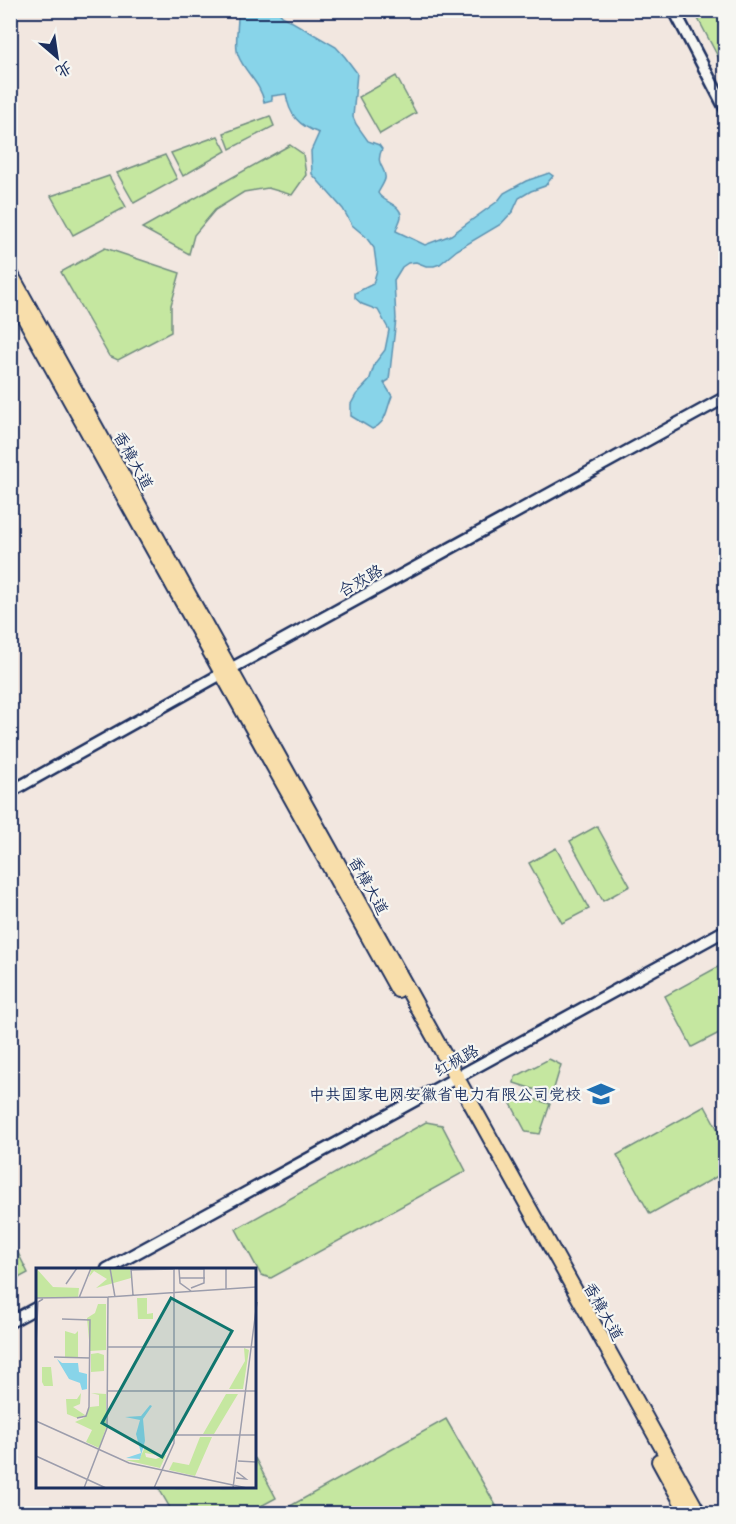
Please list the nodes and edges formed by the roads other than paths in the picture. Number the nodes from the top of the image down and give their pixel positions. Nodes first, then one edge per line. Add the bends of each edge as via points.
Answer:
1 (674, 10) edge
2 (726, 110) edge
3 (10, 273) edge
4 (10, 292) edge
5 (726, 397) edge
6 (227, 670) junction
7 (10, 792) edge
8 (726, 930) edge
9 (452, 1079) junction
10 (108, 1268) edge
11 (36, 1308) edge
12 (10, 1322) edge
13 (688, 1514) edge
14 (699, 1514) edge

1 - 2 street
3 - 6 main road, 香樟大道
4 - 6 main road, 香樟大道
5 - 6 street, 合欢路
6 - 7 street, 合欢路
6 - 9 main road, 香樟大道
8 - 9 street, 红枫路
9 - 10 street, 红枫路
9 - 13 main road, 香樟大道
9 - 14 main road, 香樟大道
11 - 12 street

